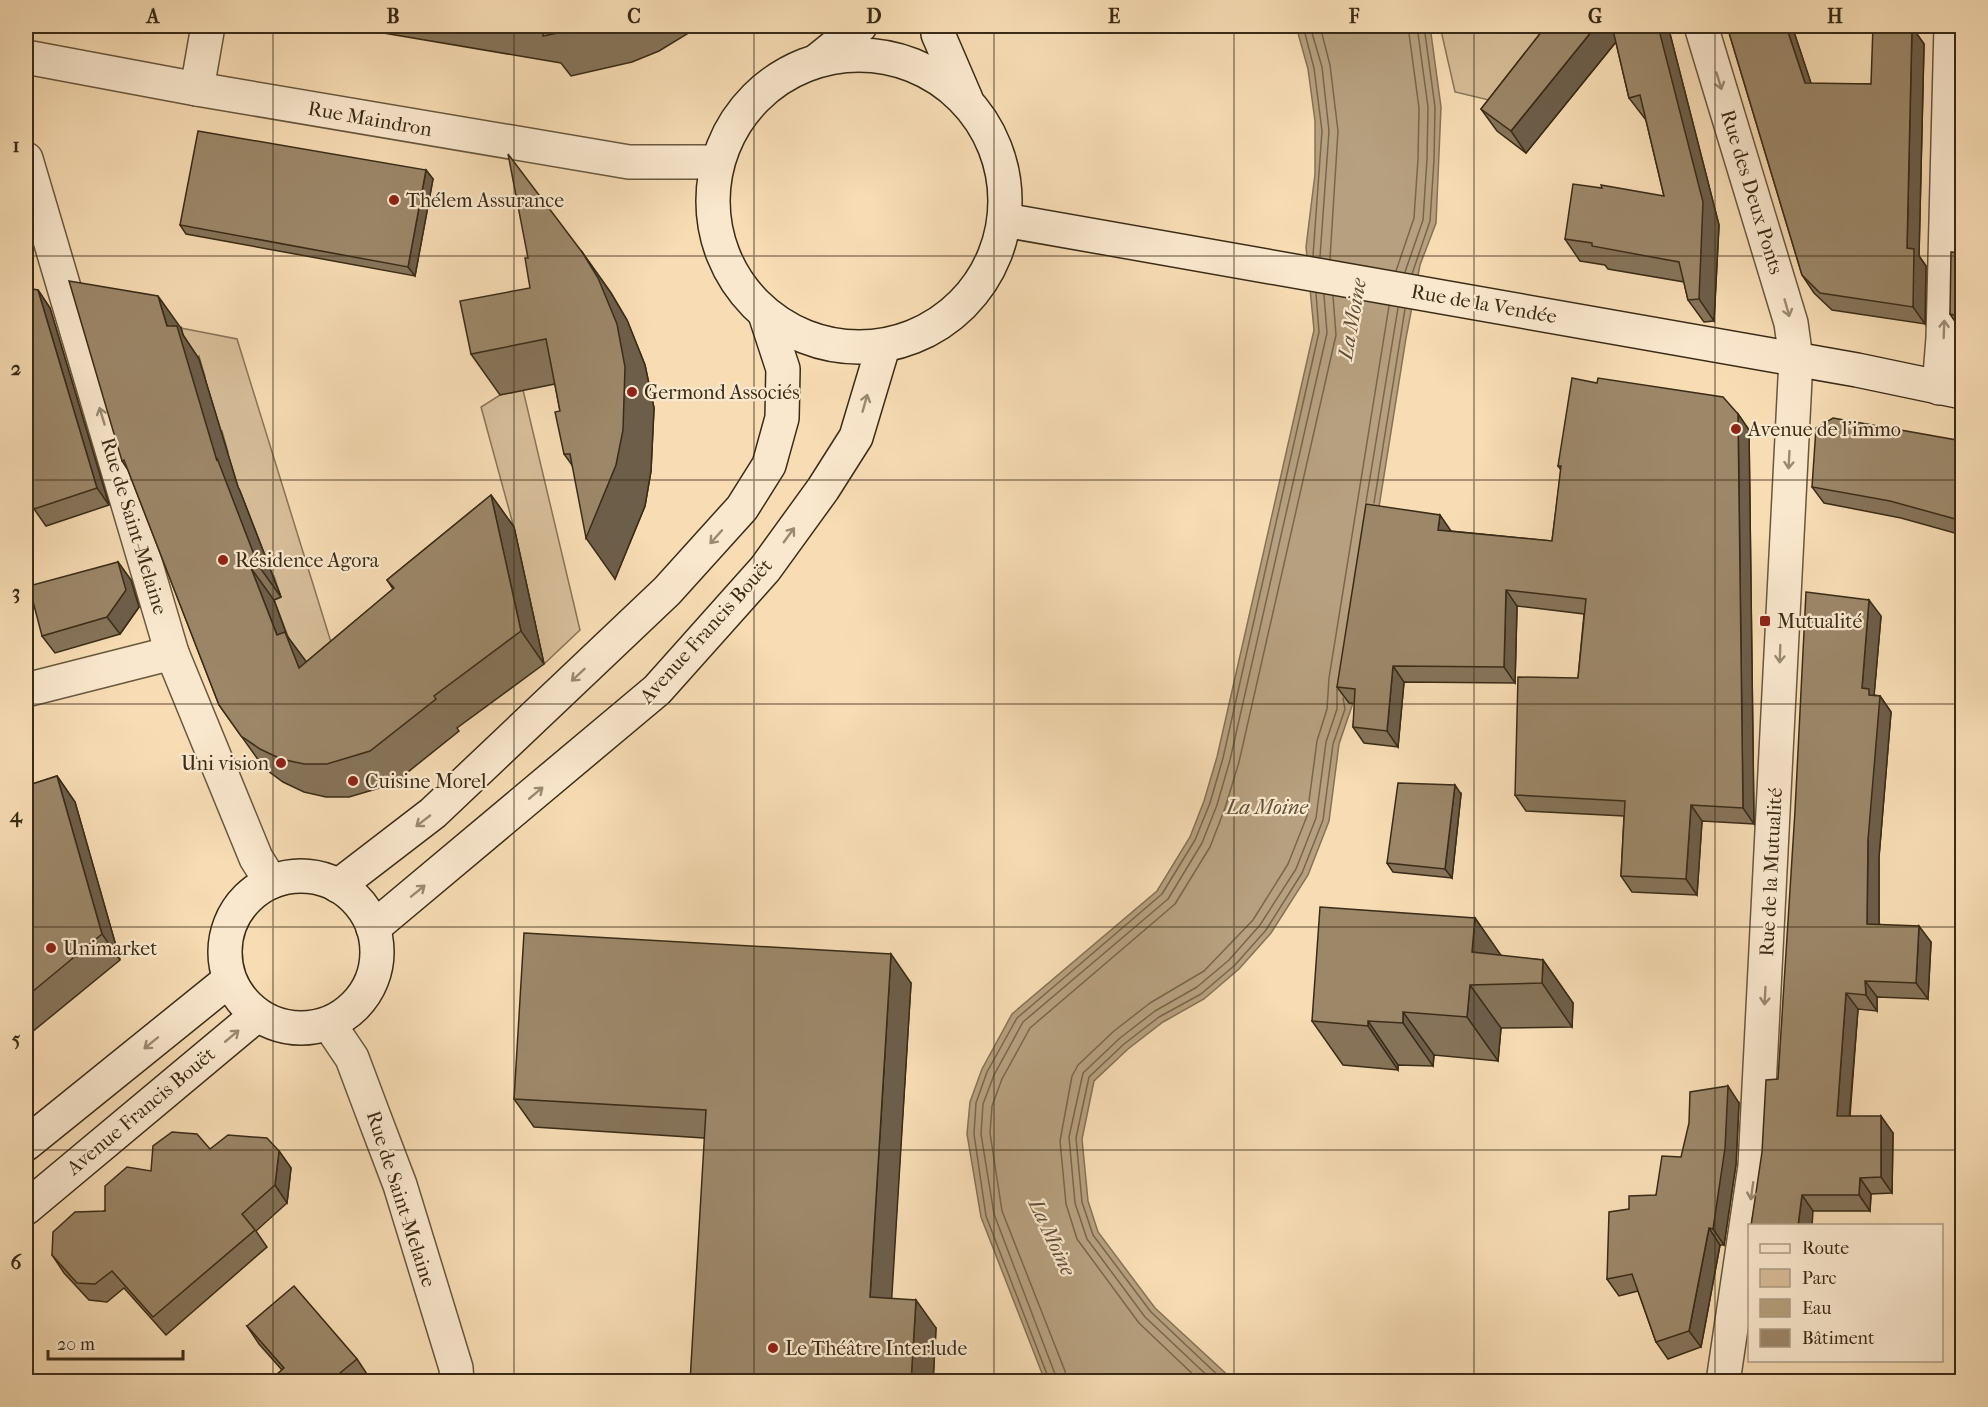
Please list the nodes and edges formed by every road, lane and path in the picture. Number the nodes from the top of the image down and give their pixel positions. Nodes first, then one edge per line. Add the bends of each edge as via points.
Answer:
1 (208, 26) edge
2 (860, 26) edge
3 (938, 26) edge
4 (1701, 26) edge
5 (1951, 26) edge
6 (26, 57) edge
7 (819, 58) junction
8 (197, 89) junction
9 (966, 99) junction
10 (26, 159) edge
11 (717, 162) junction
12 (1004, 220) junction
13 (765, 314) junction
14 (883, 347) junction
15 (1796, 359) junction
16 (1951, 390) edge
17 (172, 653) junction
18 (26, 690) edge
19 (271, 882) junction
20 (338, 886) junction
21 (373, 928) junction
22 (229, 980) junction
23 (257, 1015) junction
24 (329, 1024) junction
25 (26, 1144) edge
26 (26, 1208) edge
27 (458, 1382) edge
28 (1723, 1382) edge

1 - 8 main road
2 - 7 main road
3 - 9 main road
4 -> 15 main road, Rue des Deux Ponts via 1791,323
16 -> 5 main road via 1944,338
6 - 8 main road, Rue Maindron
7 - 9 main road via 863,56 896,61 928,72
7 - 11 main road via 783,73 754,97
8 - 11 main road, Rue Maindron via 629,162
9 - 12 main road via 986,126 998,153 1004,182
17 -> 10 main road, Rue de Saint-Melaine
11 - 13 main road via 712,205 719,245 737,287
12 - 14 main road via 986,276 967,300 942,323 915,338
12 - 15 main road, Rue de la Vendée
13 - 14 main road via 798,332 840,345
13 -> 20 main road via 783,369 782,418 769,465 742,508 667,591 433,813
21 -> 14 main road, Avenue Francis Bouët via 657,690 765,569 856,437
15 - 16 main road, Rue de la Vendée
15 -> 28 main road, Rue de la Mutualité via 1755,1166
17 - 18 main road
17 - 19 main road, Rue de Saint-Melaine via 256,858
19 - 20 main road via 294,876 317,878
19 - 22 main road via 235,912 226,934
20 - 21 main road via 365,911
21 - 24 main road via 377,951 374,974 364,995
22 - 23 main road
22 -> 25 main road
23 - 24 main road via 280,1026 304,1029
26 -> 23 main road, Avenue Francis Bouët
24 - 27 main road, Rue de Saint-Melaine via 352,1058 400,1185

